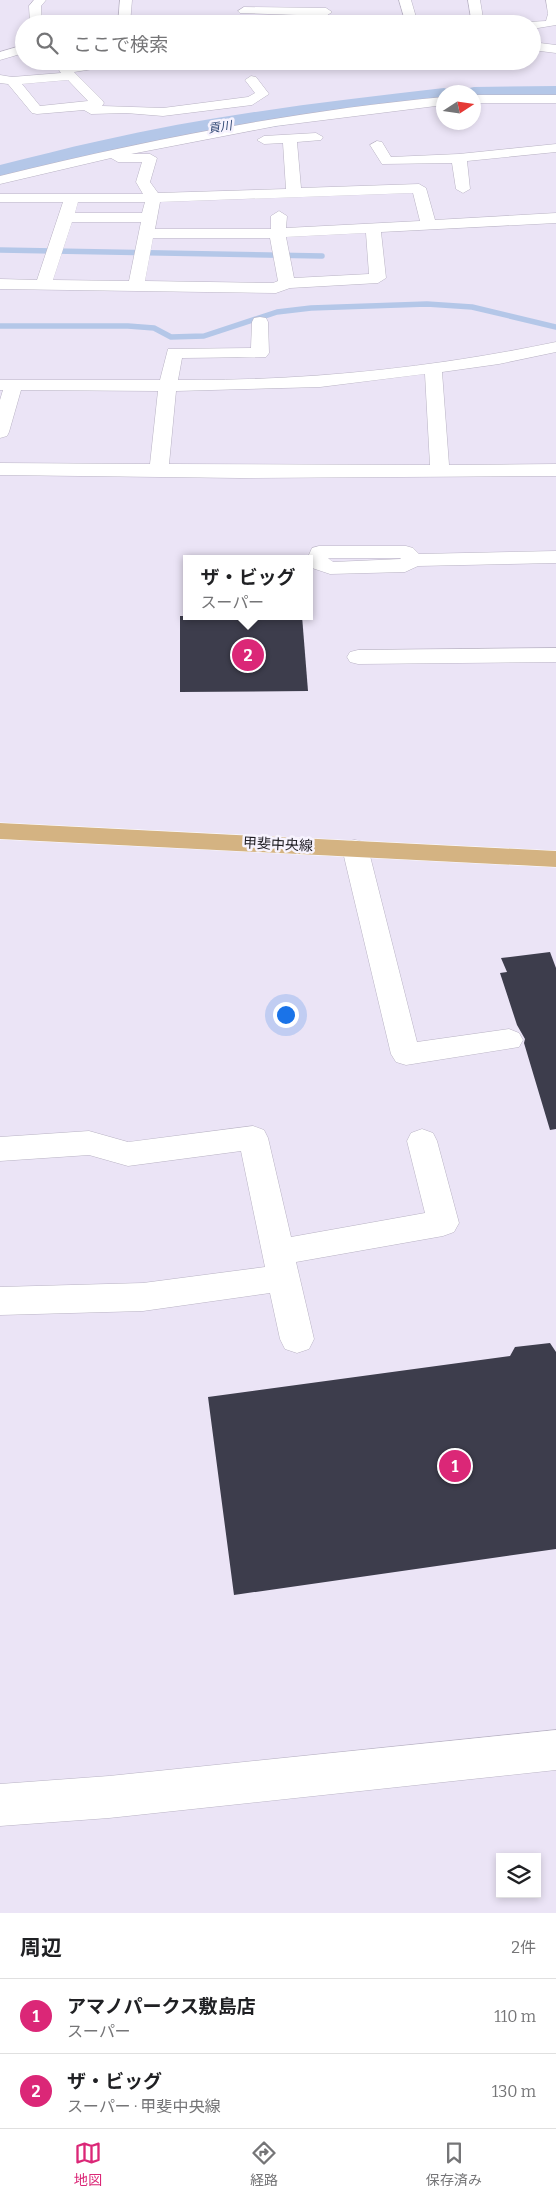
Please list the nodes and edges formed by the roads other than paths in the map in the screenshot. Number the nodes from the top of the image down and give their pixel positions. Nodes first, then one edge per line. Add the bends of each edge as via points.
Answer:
1 (40, 0) edge
2 (126, 0) edge
3 (320, 0) edge
4 (405, 0) edge
5 (474, 0) edge
6 (552, 0) edge
7 (243, 5) edge
8 (326, 12) junction
9 (36, 15) edge
10 (125, 15) edge
11 (328, 15) edge
12 (409, 15) edge
13 (476, 15) edge
14 (541, 25) edge
15 (541, 47) edge
16 (556, 49) edge
17 (15, 51) edge
18 (0, 56) edge
19 (65, 70) edge
20 (71, 76) junction
21 (6, 80) edge
22 (251, 80) dead end
23 (481, 99) edge
24 (556, 99) edge
25 (436, 102) edge
26 (88, 105) junction
27 (316, 137) dead end
28 (290, 138) junction
29 (377, 145) dead end
30 (556, 148) edge
31 (150, 158) junction
32 (459, 158) junction
33 (0, 180) edge
34 (70, 188) junction
35 (463, 189) dead end
36 (287, 193) junction
37 (0, 198) edge
38 (153, 198) junction
39 (66, 217) junction
40 (556, 218) edge
41 (428, 224) junction
42 (373, 227) junction
43 (278, 233) junction
44 (145, 239) junction
45 (287, 282) junction
46 (0, 284) edge
47 (44, 284) junction
48 (136, 285) junction
49 (260, 322) dead end
50 (556, 347) edge
51 (432, 368) junction
52 (7, 386) edge
53 (168, 386) junction
54 (0, 432) edge
55 (0, 469) edge
56 (159, 470) junction
57 (440, 470) junction
58 (556, 470) edge
59 (556, 558) edge
60 (414, 560) dead end
61 (556, 655) edge
62 (358, 657) dead end
63 (0, 832) edge
64 (355, 848) junction
65 (556, 860) edge
66 (509, 1040) dead end
67 (422, 1141) dead end
68 (0, 1149) edge
69 (281, 1265) junction
70 (0, 1301) edge
71 (298, 1339) dead end
72 (556, 1750) edge
73 (0, 1805) edge

1 - 9 street via 35,6
2 - 10 street
3 - 8 street
4 - 12 street
5 - 13 street
6 - 14 street via 552,24
7 - 8 street
8 - 11 street
15 - 16 street
17 - 18 street
19 - 20 street
20 - 21 street
20 - 26 street via 98,103
21 - 26 street via 37,110
22 - 26 street via 262,94 252,101 163,112 91,110
23 - 24 street
25 - 33 street via 212,132
27 - 28 street
28 - 31 street via 196,142 190,149
28 - 36 street
29 - 32 street via 388,161
30 - 32 street
31 - 34 street via 112,158 76,167
31 - 38 street via 143,182
32 - 35 street
34 - 37 street
34 - 38 street
34 - 39 street
36 - 38 street
36 - 41 street via 419,188
36 - 43 street
38 - 44 street
39 - 44 street
39 - 47 street
40 - 41 street
41 - 42 street
42 - 43 street
42 - 45 street via 378,278
43 - 44 street
43 - 45 street
44 - 48 street
45 - 48 street via 276,288
46 - 47 street
47 - 48 street
49 - 53 street via 260,353 174,353
50 - 51 street
51 - 53 street via 320,382
51 - 57 street
52 - 53 street
52 - 54 street
53 - 56 street
55 - 56 street
56 - 57 street
57 - 58 street
59 - 60 street
61 - 62 street
63 - 64 main road, 甲斐中央線
64 - 65 main road, 甲斐中央線
64 - 66 street via 406,1054
67 - 69 street via 443,1223
68 - 69 street via 89,1143 128,1154 253,1138
69 - 70 street via 143,1297
69 - 71 street
72 - 73 street via 118,1796

